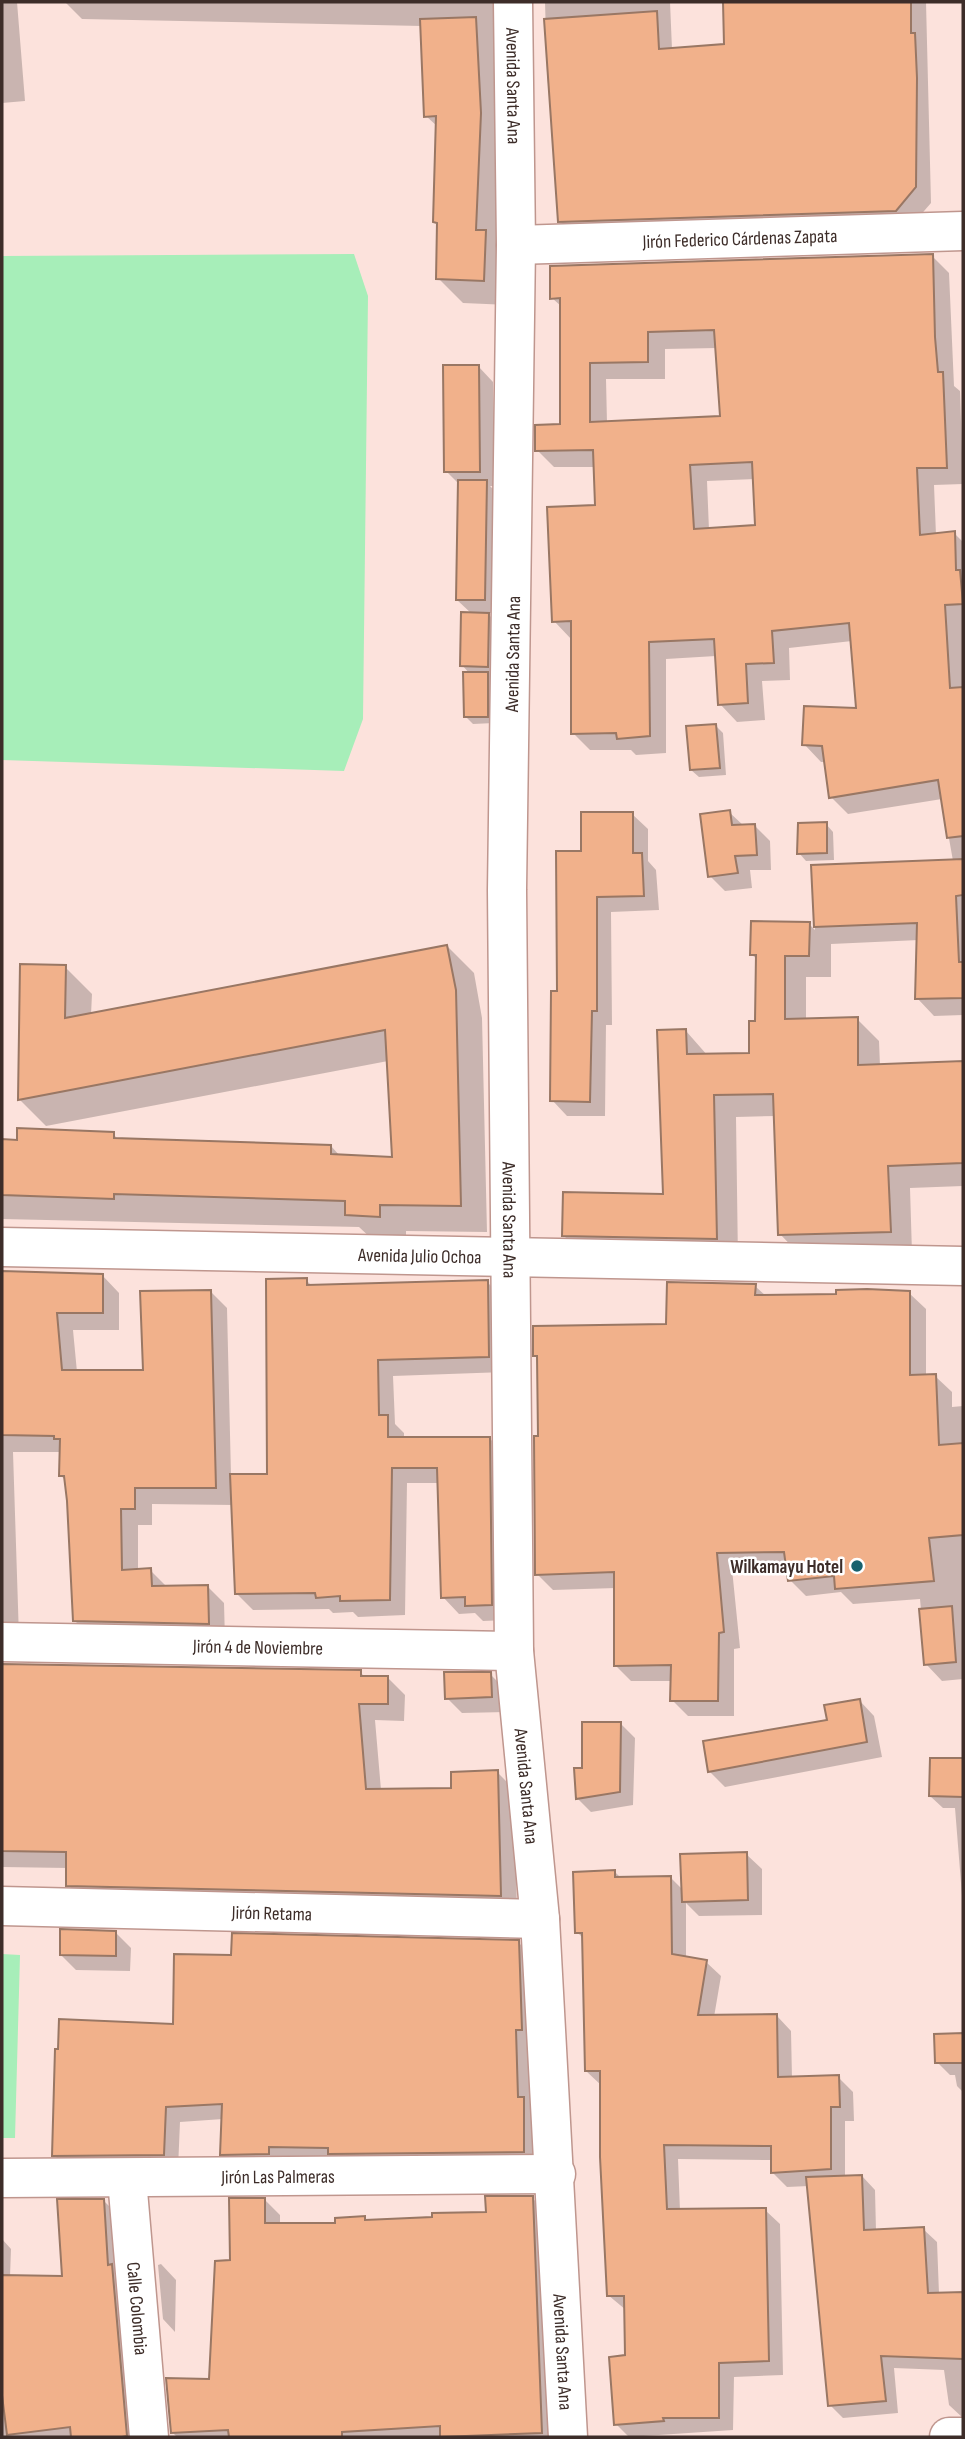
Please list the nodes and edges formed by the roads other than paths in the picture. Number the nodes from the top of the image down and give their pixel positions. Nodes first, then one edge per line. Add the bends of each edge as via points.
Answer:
1 (513, 2) edge
2 (963, 230) edge
3 (516, 244) junction
4 (2, 1247) edge
5 (510, 1257) junction
6 (963, 1266) edge
7 (2, 1642) edge
8 (514, 1651) junction
9 (2, 1906) edge
10 (540, 1919) junction
11 (556, 2174) junction
12 (2, 2178) edge
13 (127, 2179) junction
14 (149, 2437) edge
15 (568, 2437) edge
16 (949, 2437) edge
17 (960, 2437) edge

1 - 3 street, Avenida Santa Ana
2 - 3 street, Jirón Federico Cárdenas Zapata
3 - 5 street, Avenida Santa Ana via 508,890
4 - 5 street, Avenida Julio Ochoa
5 - 6 street, Avenida Julio Ochoa
5 - 8 street, Avenida Santa Ana
7 - 8 street, Jirón 4 de Noviembre
8 - 10 street, Avenida Santa Ana
9 - 10 street, Jirón Retama
10 - 11 street, Avenida Santa Ana
11 - 13 street, Jirón Las Palmeras
11 - 15 street, Avenida Santa Ana
12 - 13 street, Jirón Las Palmeras
13 - 14 street, Calle Colombia
16 - 17 street

